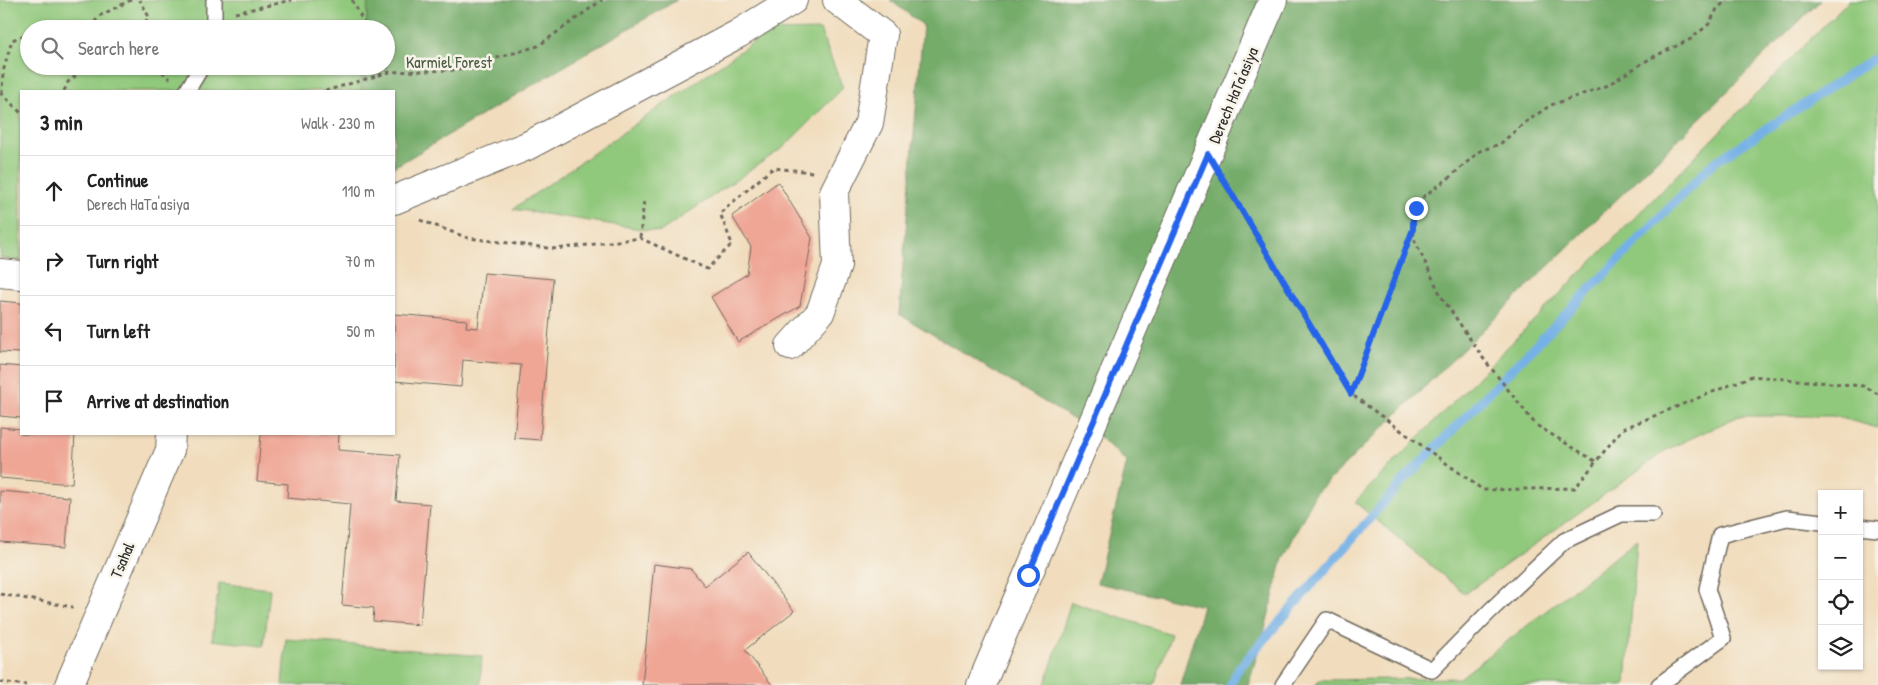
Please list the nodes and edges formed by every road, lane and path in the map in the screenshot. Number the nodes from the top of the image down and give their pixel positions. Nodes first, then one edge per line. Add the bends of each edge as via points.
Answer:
1 (131, 0) edge
2 (140, 0) edge
3 (214, 0) edge
4 (292, 0) edge
5 (352, 0) edge
6 (602, 0) edge
7 (793, 0) edge
8 (838, 0) edge
9 (1273, 0) edge
10 (1727, 0) edge
11 (96, 20) edge
12 (148, 20) edge
13 (214, 20) edge
14 (224, 20) edge
15 (362, 20) edge
16 (20, 37) edge
17 (395, 72) edge
18 (76, 75) edge
19 (197, 75) edge
20 (380, 75) edge
21 (64, 90) edge
22 (188, 90) edge
23 (328, 90) edge
24 (1, 94) edge
25 (20, 112) edge
26 (1208, 154) junction
27 (842, 176) junction
28 (644, 199) dead end
29 (403, 208) edge
30 (1413, 229) junction
31 (640, 238) junction
32 (0, 273) edge
33 (20, 275) edge
34 (790, 346) dead end
35 (1351, 394) junction
36 (1878, 394) edge
37 (171, 435) edge
38 (1596, 461) junction
39 (1652, 514) dead end
40 (1818, 522) edge
41 (1863, 528) edge
42 (1878, 530) edge
43 (1028, 575) junction
44 (0, 594) edge
45 (100, 612) junction
46 (0, 682) edge
47 (26, 685) edge
48 (69, 685) edge
49 (980, 685) edge
50 (998, 685) edge
51 (1283, 685) edge
52 (1659, 685) edge

1 - 11 path
2 - 12 path via 150,17
3 - 13 lane
4 - 14 path
5 - 15 path
6 - 17 path via 538,46 455,70
7 - 29 street via 738,34
8 - 27 street via 883,35 869,123
9 - 26 street, Derech HaTa'asiya
10 - 30 path via 1710,24 1690,40 1651,58 1606,86 1551,105 1522,124 1500,144 1480,151 1424,196 1416,208
16 - 24 path via 12,40 2,72
18 - 21 path
19 - 22 lane
20 - 23 path
24 - 25 path
26 - 35 path
26 - 43 street, Derech HaTa'asiya
27 - 31 path via 773,168 720,213 732,244 707,269
27 - 34 street via 834,192 837,266 820,313
28 - 31 path
29 - 31 path via 468,238 557,250
30 - 35 path
30 - 38 path via 1414,239 1442,296 1483,358 1536,425
32 - 33 street
35 - 38 path via 1482,490 1575,488
36 - 38 path via 1863,386 1752,376 1622,429
37 - 45 street, Tsahal via 170,450
39 - 51 lane via 1621,514 1564,542 1432,670 1327,620
40 - 52 lane via 1787,518 1720,535 1706,589 1724,638
41 - 42 lane
43 - 49 street, Derech HaTa'asiya
43 - 50 street, Derech HaTa'asiya
44 - 45 path
45 - 48 street, Tsahal
46 - 47 path

